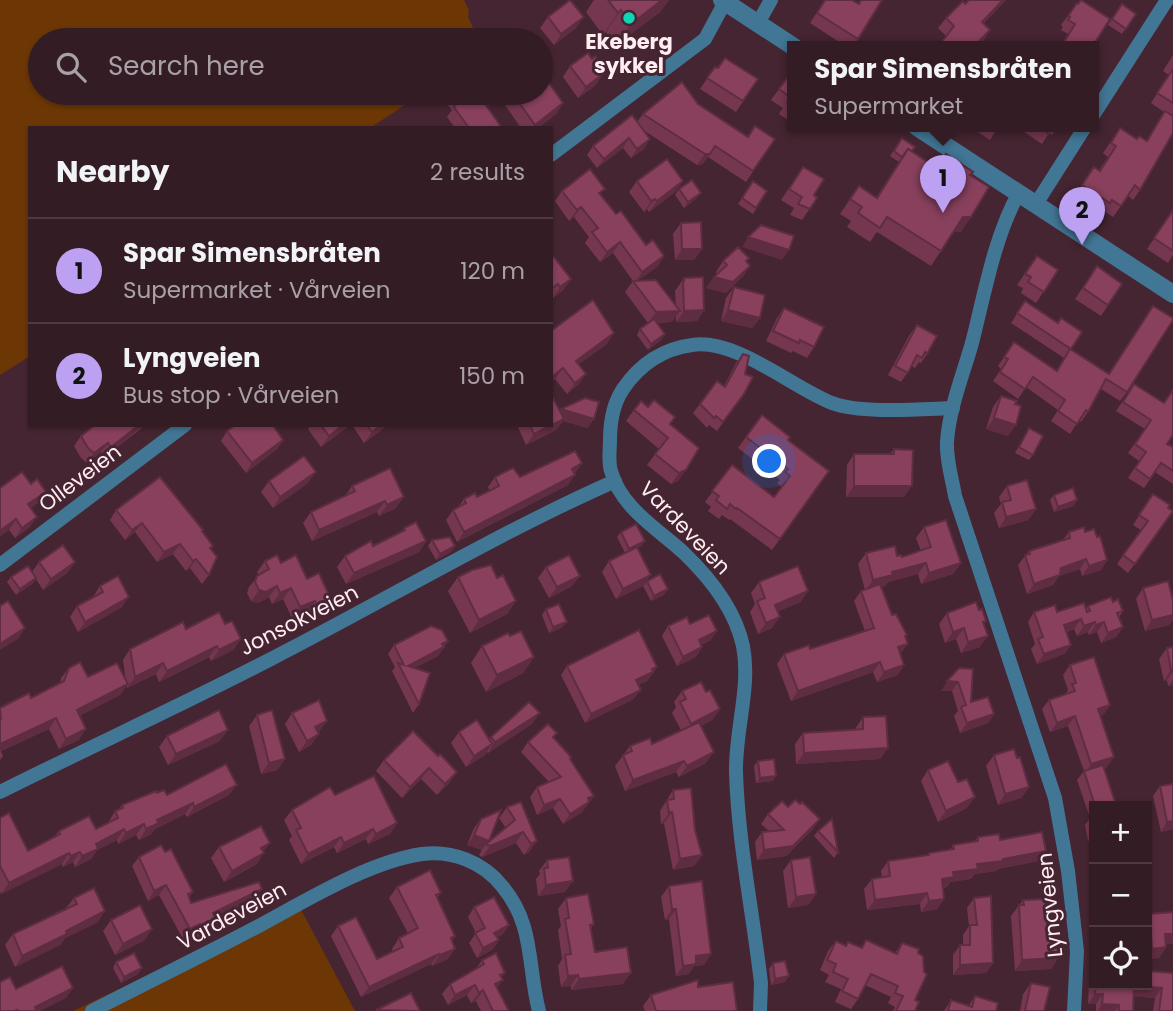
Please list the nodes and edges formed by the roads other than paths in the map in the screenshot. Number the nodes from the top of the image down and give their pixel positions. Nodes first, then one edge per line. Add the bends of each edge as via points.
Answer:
1 (771, 0) edge
2 (1167, 0) edge
3 (724, 1) edge
4 (758, 23) junction
5 (787, 42) edge
6 (1099, 106) edge
7 (925, 132) edge
8 (1082, 132) edge
9 (553, 153) edge
10 (1019, 193) junction
11 (1036, 204) junction
12 (1173, 294) edge
13 (954, 408) junction
14 (182, 427) edge
15 (615, 481) junction
16 (0, 565) edge
17 (0, 792) edge
18 (92, 1011) edge
19 (539, 1011) edge
20 (760, 1011) edge
21 (1074, 1011) edge

1 - 4 street
2 - 6 street
3 - 4 street
3 - 9 street via 705,38
4 - 5 street
7 - 10 street
8 - 11 street
10 - 11 street
10 - 13 street, Lyngveien via 1006,220
11 - 12 street
13 - 15 street, Vardeveien via 834,404 723,348 693,345 663,352 646,363 622,392 610,429
13 - 21 street, Lyngveien via 947,455 956,496 1055,798 1063,836 1077,951
14 - 16 street, Olleveien
15 - 17 street, Jonsokveien via 271,659
15 - 20 street, Vardeveien via 627,502 706,575 740,635 744,682 737,795 761,982
18 - 19 street, Vardeveien via 360,875 406,858 442,853 468,860 493,876 521,914

